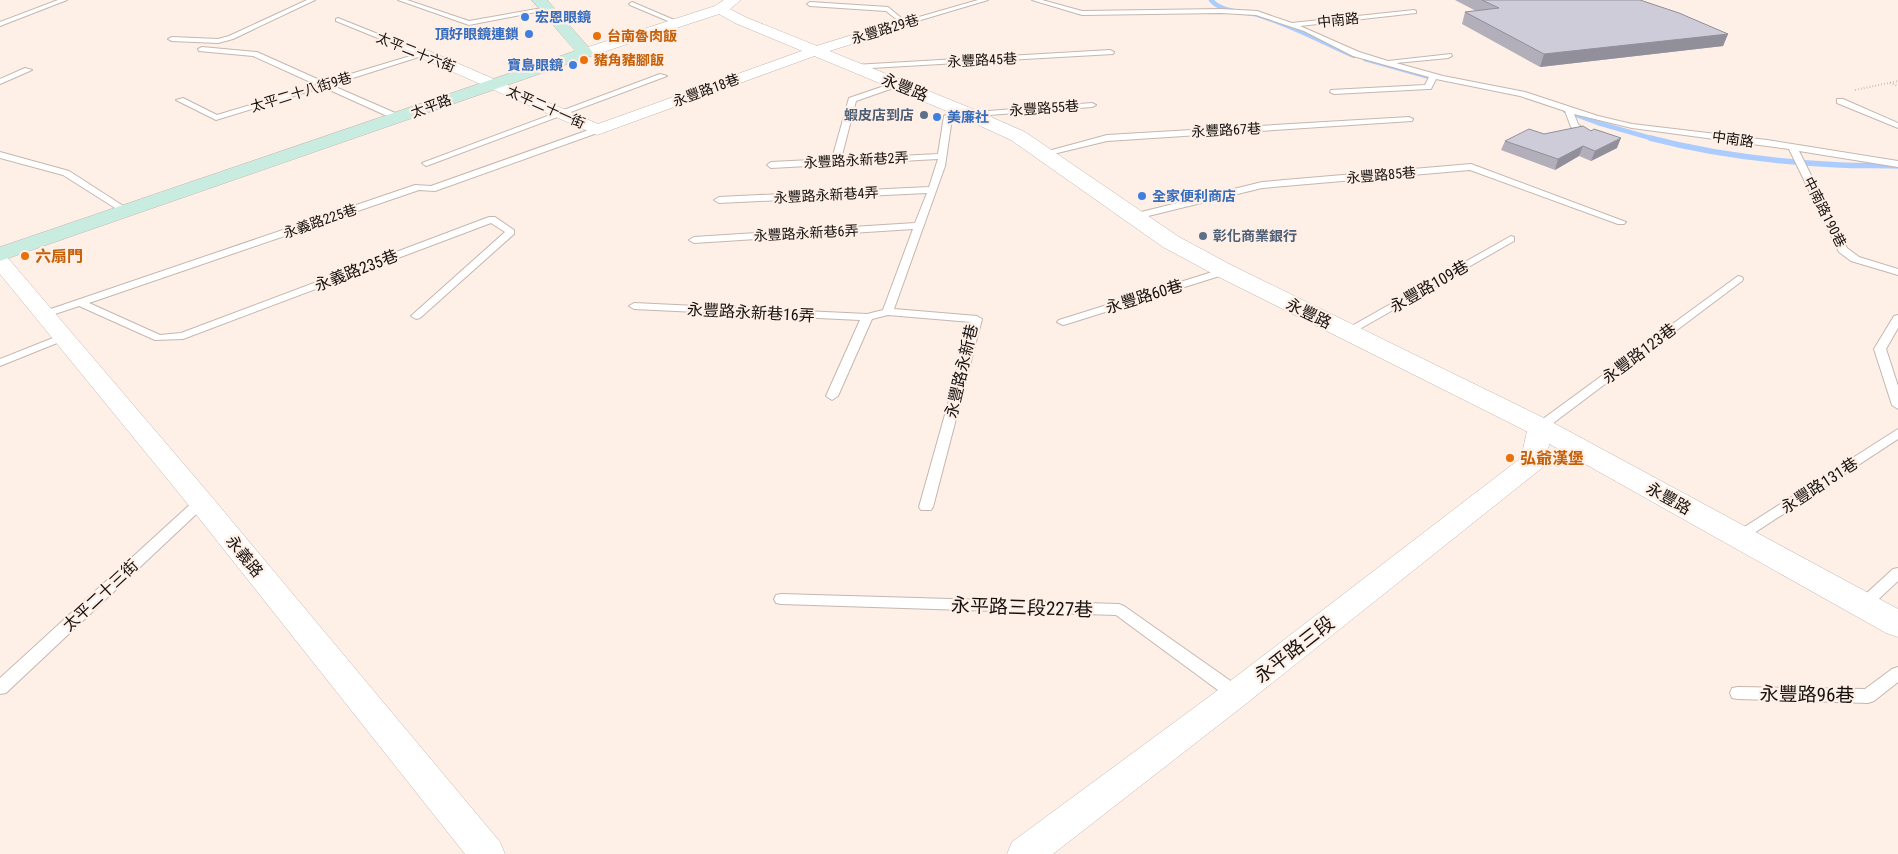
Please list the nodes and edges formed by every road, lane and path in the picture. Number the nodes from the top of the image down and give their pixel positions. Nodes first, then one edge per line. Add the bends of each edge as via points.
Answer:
1 (64, 0) edge
2 (312, 0) edge
3 (401, 0) edge
4 (986, 0) edge
5 (1035, 0) edge
6 (724, 3) edge
7 (543, 4) edge
8 (632, 4) dead end
9 (810, 4) dead end
10 (1414, 12) dead end
11 (338, 20) dead end
12 (677, 23) junction
13 (904, 23) junction
14 (0, 24) edge
15 (1293, 25) junction
16 (172, 39) dead end
17 (202, 49) dead end
18 (815, 51) junction
19 (1110, 52) dead end
20 (585, 53) junction
21 (424, 54) junction
22 (1448, 56) dead end
23 (1384, 62) junction
24 (854, 67) junction
25 (28, 70) dead end
26 (663, 76) dead end
27 (1433, 76) junction
28 (1898, 81) edge
29 (0, 82) edge
30 (1889, 83) junction
31 (494, 84) junction
32 (896, 84) junction
33 (325, 85) junction
34 (1898, 86) edge
35 (1852, 90) dead end
36 (1334, 92) dead end
37 (180, 100) dead end
38 (1840, 101) dead end
39 (1092, 105) dead end
40 (967, 113) junction
41 (560, 114) junction
42 (399, 118) junction
43 (1571, 118) junction
44 (1409, 119) dead end
45 (1898, 126) edge
46 (597, 130) junction
47 (1587, 136) edge
48 (1793, 148) junction
49 (1046, 153) junction
50 (0, 155) edge
51 (942, 156) junction
52 (836, 161) junction
53 (426, 163) dead end
54 (770, 164) dead end
55 (1898, 164) edge
56 (933, 190) junction
57 (720, 200) dead end
58 (126, 211) junction
59 (1136, 216) junction
60 (1621, 222) dead end
61 (919, 226) junction
62 (1511, 239) dead end
63 (694, 240) dead end
64 (0, 254) edge
65 (0, 261) edge
66 (1225, 271) junction
67 (1898, 272) edge
68 (1738, 279) dead end
69 (81, 303) junction
70 (634, 306) dead end
71 (888, 312) junction
72 (43, 315) junction
73 (416, 316) dead end
74 (867, 318) junction
75 (1898, 318) edge
76 (1063, 322) dead end
77 (1348, 332) junction
78 (62, 337) junction
79 (0, 362) edge
80 (832, 396) dead end
81 (1898, 405) edge
82 (1540, 427) junction
83 (1898, 433) edge
84 (201, 502) junction
85 (926, 507) dead end
86 (1740, 536) junction
87 (1898, 573) edge
88 (781, 599) dead end
89 (1863, 605) junction
90 (1898, 624) edge
91 (1898, 673) edge
92 (0, 688) edge
93 (1738, 692) dead end
94 (1236, 694) junction
95 (1030, 853) edge
96 (487, 854) edge

1 - 14 lane
2 - 16 lane via 231,38 218,41
3 - 7 lane via 469,23
4 - 13 lane, 永豐路29巷
5 - 15 lane, 中南路 via 1082,13 1238,11 1257,13
6 - 12 street, 太平路
6 - 18 street, 永豐路 via 740,20
7 - 20 main road
8 - 12 lane
9 - 13 lane via 888,10
10 - 15 lane, 中南路
11 - 21 lane, 太平二十六街
12 - 20 street, 太平路
13 - 18 street, 永豐路29巷
15 - 23 lane, 中南路 via 1356,54
17 - 33 lane via 254,54
18 - 24 street, 永豐路
18 - 46 street, 永豐路18巷
19 - 24 lane, 永豐路45巷
20 - 31 main road, 太平路
21 - 31 street, 太平二十六街
21 - 33 lane, 太平二十八街9巷
22 - 23 lane, 中南路
23 - 27 lane, 中南路
24 - 32 street, 永豐路
25 - 29 lane
26 - 41 lane
27 - 36 lane via 1428,87
27 - 43 lane, 中南路 via 1522,94
28 - 30 path
30 - 34 path
30 - 35 path
31 - 41 street, 太平二十一街
31 - 42 main road, 太平路
32 - 40 street, 永豐路
32 - 52 lane via 852,100
33 - 37 lane, 太平二十八街9巷 via 216,118
33 - 42 lane
38 - 45 lane
39 - 40 lane, 永豐路55巷
40 - 49 street, 永豐路 via 1018,136
40 - 51 lane via 948,116
41 - 46 street, 太平二十一街
41 - 53 lane
42 - 58 main road, 太平路
43 - 47 lane, 中南路
43 - 48 lane, 中南路 via 1596,118
44 - 49 lane, 永豐路67巷 via 1107,138
46 - 69 lane, 永義路225巷 via 432,189 418,187
48 - 55 lane, 中南路
48 - 67 lane, 中南路190巷 via 1843,250 1855,259
49 - 59 street, 永豐路
50 - 58 lane via 66,173
51 - 52 lane, 永豐路永新巷2弄
51 - 56 lane
52 - 54 lane, 永豐路永新巷2弄
56 - 57 lane, 永豐路永新巷4弄
56 - 61 lane
58 - 64 main road, 太平路
59 - 60 lane, 永豐路85巷 via 1262,185 1471,167
59 - 66 street, 永豐路 via 1172,242
61 - 63 lane, 永豐路永新巷6弄
61 - 71 lane
62 - 77 lane, 永豐路109巷
65 - 72 street, 永義路
66 - 76 lane, 永豐路60巷
66 - 77 street, 永豐路
68 - 82 lane, 永豐路123巷
69 - 72 lane, 永義路225巷
69 - 73 lane, 永義路235巷 via 160,338 184,336 492,219 512,232
70 - 74 lane, 永豐路永新巷16弄
71 - 74 lane, 永豐路永新巷
71 - 85 lane, 永豐路永新巷 via 977,319
72 - 78 street, 永義路
74 - 80 lane
75 - 81 lane via 1880,350
77 - 82 street, 永豐路
78 - 79 lane
78 - 84 street, 永義路
82 - 86 street, 永豐路
82 - 94 street, 永平路三段 via 1533,462
83 - 86 lane, 永豐路131巷
84 - 92 lane, 太平二十三街
84 - 96 street, 永義路
86 - 89 street, 永豐路
87 - 89 lane
88 - 94 lane, 永平路三段227巷 via 1119,610
89 - 90 street, 永豐路
91 - 93 lane, 永豐路96巷 via 1868,696
94 - 95 street, 永平路三段

